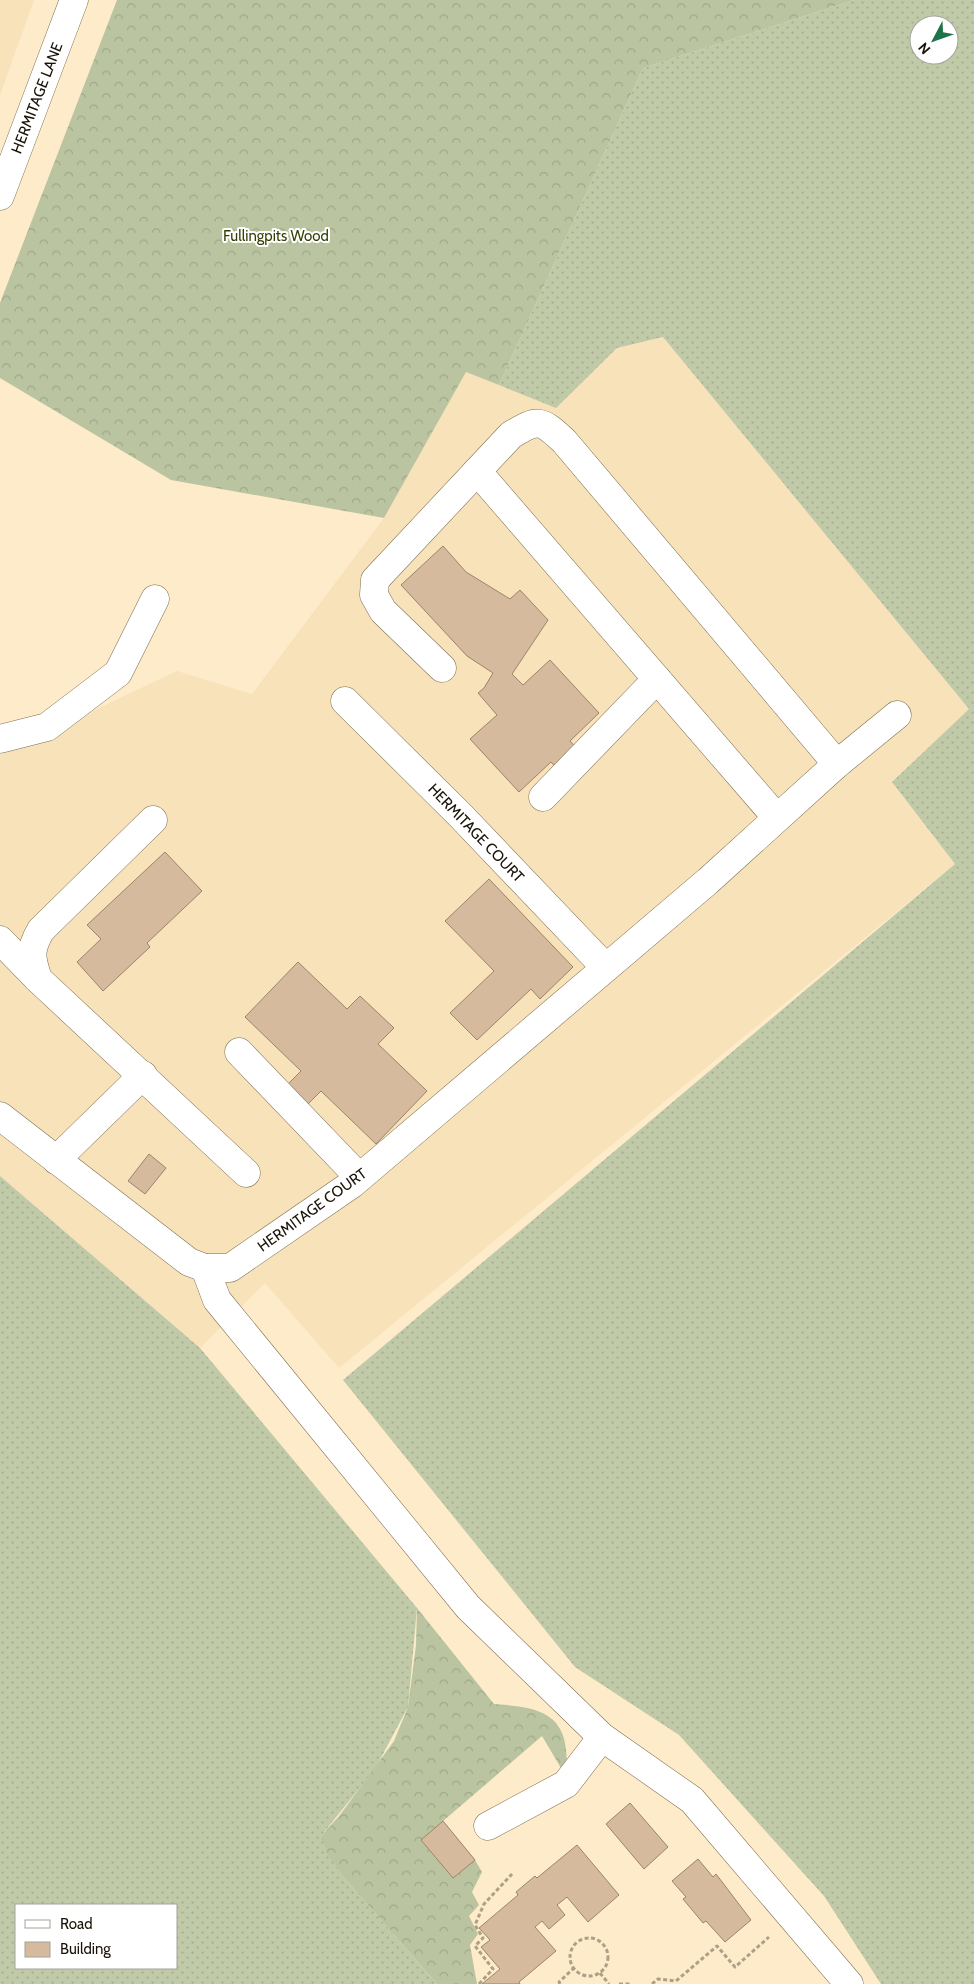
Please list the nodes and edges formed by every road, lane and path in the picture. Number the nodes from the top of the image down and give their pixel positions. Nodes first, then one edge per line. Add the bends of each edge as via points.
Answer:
1 (74, 0) edge
2 (0, 196) edge
3 (477, 471) junction
4 (155, 599) dead end
5 (442, 668) dead end
6 (657, 679) junction
7 (345, 700) dead end
8 (896, 715) dead end
9 (0, 739) edge
10 (837, 764) junction
11 (543, 797) dead end
12 (777, 818) junction
13 (153, 820) dead end
14 (0, 940) edge
15 (605, 967) junction
16 (38, 979) junction
17 (239, 1052) dead end
18 (143, 1075) junction
19 (0, 1116) edge
20 (56, 1160) junction
21 (246, 1173) dead end
22 (359, 1177) junction
23 (206, 1268) junction
24 (602, 1737) junction
25 (488, 1826) dead end
26 (512, 1874) dead end
27 (791, 1917) junction
28 (574, 1968) junction
29 (600, 1973) junction
30 (479, 1984) edge
31 (560, 1984) edge
32 (609, 1984) edge
33 (619, 1984) edge
34 (632, 1984) edge
35 (652, 1984) edge
36 (849, 1984) edge

1 - 2 street, HERMITAGE LANE
3 - 5 street via 375,580 374,595 383,611
3 - 6 street
3 - 10 street via 511,435 530,423 547,425 564,441
4 - 9 street via 118,673 47,727
6 - 11 street
6 - 12 street
7 - 15 street, HERMITAGE COURT
8 - 10 street, HERMITAGE COURT
10 - 12 street, HERMITAGE COURT
12 - 15 street, HERMITAGE COURT
13 - 16 street via 40,930 31,956
14 - 16 street
15 - 22 street, HERMITAGE COURT
16 - 18 street
17 - 22 street
18 - 20 street
18 - 21 street
19 - 20 street, HERMITAGE COURT
20 - 23 street, HERMITAGE COURT via 189,1262
22 - 23 street, HERMITAGE COURT via 230,1268
23 - 24 street via 217,1300 468,1607
24 - 25 street via 566,1784
24 - 27 street via 692,1800
26 - 30 path via 484,1904 475,1925 484,1938 476,1946 493,1969
27 - 35 path via 735,1967 717,1946 676,1981 658,1979
27 - 36 street
28 - 29 path via 589,1976
28 - 29 path via 570,1957 574,1946 585,1938 591,1938 607,1950 608,1962
28 - 31 path
29 - 32 path
33 - 34 path

